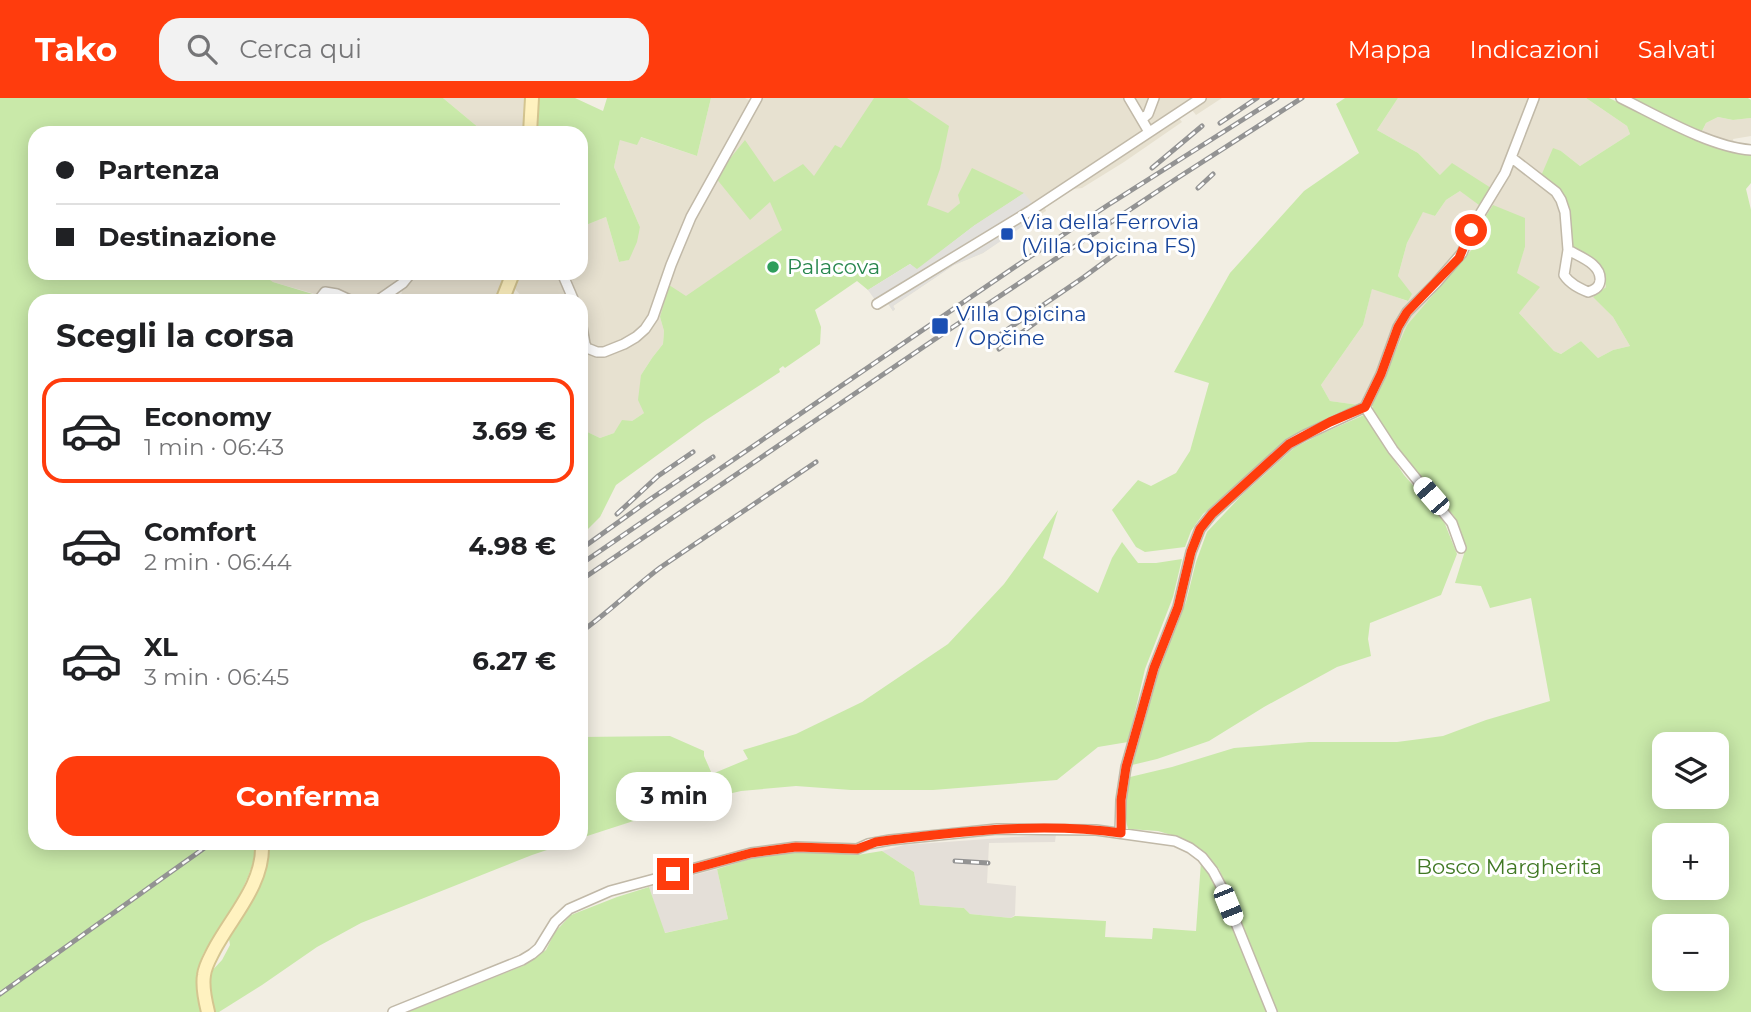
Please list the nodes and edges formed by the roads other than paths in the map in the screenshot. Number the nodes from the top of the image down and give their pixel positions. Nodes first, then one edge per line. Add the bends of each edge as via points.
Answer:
1 (532, 98) edge
2 (757, 98) edge
3 (1129, 98) edge
4 (1154, 98) edge
5 (1201, 98) edge
6 (1534, 98) edge
7 (1621, 98) edge
8 (1142, 119) junction
9 (530, 126) edge
10 (1149, 132) junction
11 (1751, 150) edge
12 (1512, 158) junction
13 (1568, 250) junction
14 (405, 280) edge
15 (387, 294) edge
16 (877, 304) dead end
17 (588, 348) edge
18 (1365, 407) junction
19 (1461, 548) dead end
20 (1121, 833) junction
21 (262, 850) edge
22 (208, 1012) edge
23 (393, 1012) edge
24 (1272, 1012) edge

1 - 9 main road
2 - 17 street via 691,217 645,329 604,352
3 - 8 street
4 - 8 street
5 - 10 street
6 - 12 street
7 - 11 street via 1705,138
8 - 10 street
10 - 16 street
12 - 13 street via 1556,192 1565,212
12 - 18 street via 1459,258 1398,327
13 - 13 street via 1564,275 1568,281 1588,292 1595,289 1600,284 1596,268
14 - 15 street
18 - 19 street via 1452,523
18 - 20 street via 1289,444 1200,529 1126,767
20 - 23 street via 997,829 876,842 857,849 796,847 751,853 610,891 569,909 545,941 522,960
20 - 24 street via 1175,841 1207,863
21 - 22 main road via 238,913 205,968

